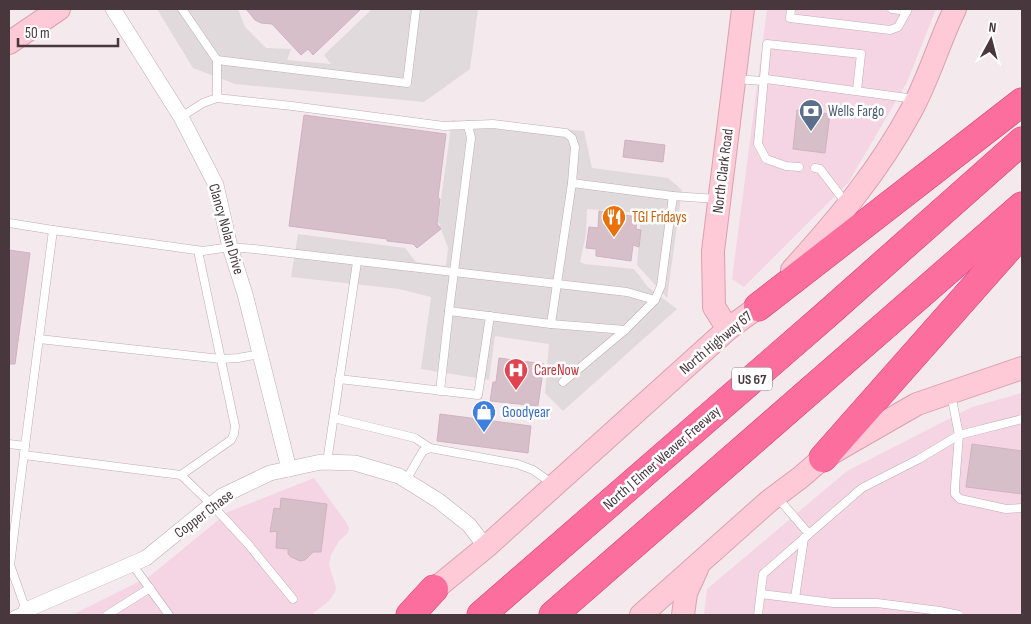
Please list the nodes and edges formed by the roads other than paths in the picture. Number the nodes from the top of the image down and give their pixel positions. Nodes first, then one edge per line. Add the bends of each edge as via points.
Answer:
1 (59, 9) edge
2 (113, 9) edge
3 (182, 9) edge
4 (416, 9) edge
5 (743, 9) edge
6 (791, 9) edge
7 (892, 9) edge
8 (907, 10) edge
9 (950, 10) edge
10 (9, 43) edge
11 (217, 60) junction
12 (734, 78) junction
13 (763, 81) junction
14 (857, 90) junction
15 (218, 98) junction
16 (917, 99) junction
17 (1022, 102) edge
18 (180, 117) junction
19 (468, 126) junction
20 (1022, 141) edge
21 (799, 168) dead end
22 (815, 168) dead end
23 (572, 183) junction
24 (673, 196) junction
25 (719, 199) junction
26 (848, 205) junction
27 (1022, 206) edge
28 (9, 223) edge
29 (53, 230) junction
30 (1022, 233) edge
31 (230, 247) junction
32 (198, 251) junction
33 (357, 262) junction
34 (454, 273) junction
35 (557, 284) junction
36 (655, 300) junction
37 (758, 307) junction
38 (448, 311) junction
39 (490, 316) junction
40 (551, 324) junction
41 (728, 329) junction
42 (625, 330) junction
43 (39, 339) junction
44 (260, 354) junction
45 (221, 359) junction
46 (1022, 368) edge
47 (339, 379) junction
48 (563, 382) dead end
49 (440, 390) junction
50 (950, 393) junction
51 (334, 418) junction
52 (1022, 418) edge
53 (959, 435) junction
54 (9, 444) edge
55 (25, 446) junction
56 (430, 448) junction
57 (24, 455) junction
58 (822, 458) junction
59 (327, 462) junction
60 (289, 469) junction
61 (181, 475) junction
62 (406, 480) junction
63 (555, 485) junction
64 (776, 496) junction
65 (212, 505) junction
66 (1022, 508) edge
67 (806, 536) junction
68 (486, 547) junction
69 (700, 562) junction
70 (132, 564) junction
71 (150, 588) junction
72 (434, 589) junction
73 (761, 594) junction
74 (795, 598) junction
75 (293, 600) dead end
76 (23, 614) edge
77 (107, 615) edge
78 (169, 615) edge
79 (402, 615) edge
80 (410, 615) edge
81 (481, 615) edge
82 (553, 615) edge
83 (641, 615) edge
84 (683, 615) edge
85 (758, 615) edge
86 (959, 615) edge

1 - 10 main road
2 - 18 street, Clancy Nolan Drive
3 - 11 lane
4 - 11 lane via 407,82
5 - 12 main road, North Clark Road
6 - 8 lane via 790,18 890,30 898,27
7 - 8 lane
9 - 16 main road, North Highway 67 via 928,78
11 - 15 lane
12 - 13 lane
12 - 25 main road, North Clark Road
13 - 14 lane
13 - 14 lane via 767,44 861,54
13 - 21 lane via 758,144 766,159
14 - 16 lane
15 - 18 lane
15 - 19 lane via 444,126
16 - 26 main road, North Highway 67 via 881,163
17 - 37 highway
18 - 31 street, Clancy Nolan Drive via 216,185
19 - 23 lane via 493,124 566,133 575,147
19 - 34 lane via 471,138
20 - 81 highway, North J Elmer Weaver Freeway / US 67
22 - 26 lane via 820,169
23 - 24 lane
23 - 35 lane
24 - 25 lane
24 - 36 lane via 661,286
25 - 41 main road, North Clark Road via 713,251 714,307
26 - 37 main road, North Highway 67
27 - 82 highway
28 - 29 lane
29 - 32 lane
29 - 43 lane
30 - 58 highway
31 - 32 lane
31 - 33 lane
31 - 44 street, Clancy Nolan Drive
32 - 45 lane
33 - 34 lane
33 - 47 lane
34 - 35 lane
34 - 38 lane
35 - 36 lane via 627,292
35 - 40 lane
36 - 42 lane
37 - 41 main road, North Highway 67
38 - 39 lane
38 - 49 lane
39 - 40 lane
39 - 49 lane via 478,395
40 - 42 lane
41 - 63 main road, North Highway 67
42 - 48 lane
43 - 45 lane
43 - 55 lane
44 - 45 lane
44 - 60 street, Clancy Nolan Drive
45 - 61 lane via 234,434 231,440
46 - 50 main road
47 - 49 lane
47 - 51 lane
50 - 53 lane
50 - 58 main road via 917,404
51 - 56 lane via 415,438
51 - 59 lane
52 - 53 lane
53 - 66 lane via 955,494 960,500 1006,509
53 - 67 lane via 862,488
54 - 55 lane
55 - 57 lane
56 - 62 lane via 423,451
56 - 63 lane via 516,464 533,470
57 - 61 lane
57 - 76 lane via 10,565
58 - 64 main road
59 - 60 street, Copper Chase
59 - 62 street, Copper Chase via 355,463
60 - 65 street, Copper Chase via 270,473 222,496
61 - 65 lane
62 - 68 street, Copper Chase via 469,525
63 - 68 main road, North Highway 67
64 - 67 lane
64 - 69 main road
65 - 70 street, Copper Chase via 146,558
65 - 75 lane
67 - 73 lane via 763,574
67 - 74 lane
68 - 72 main road, North Highway 67
69 - 83 main road
69 - 84 main road via 686,593
70 - 71 lane
70 - 76 street, Copper Chase
71 - 77 lane
71 - 78 lane
72 - 79 main road, North Highway 67
72 - 80 highway
73 - 74 lane
73 - 85 lane
74 - 86 lane via 833,603 877,603

